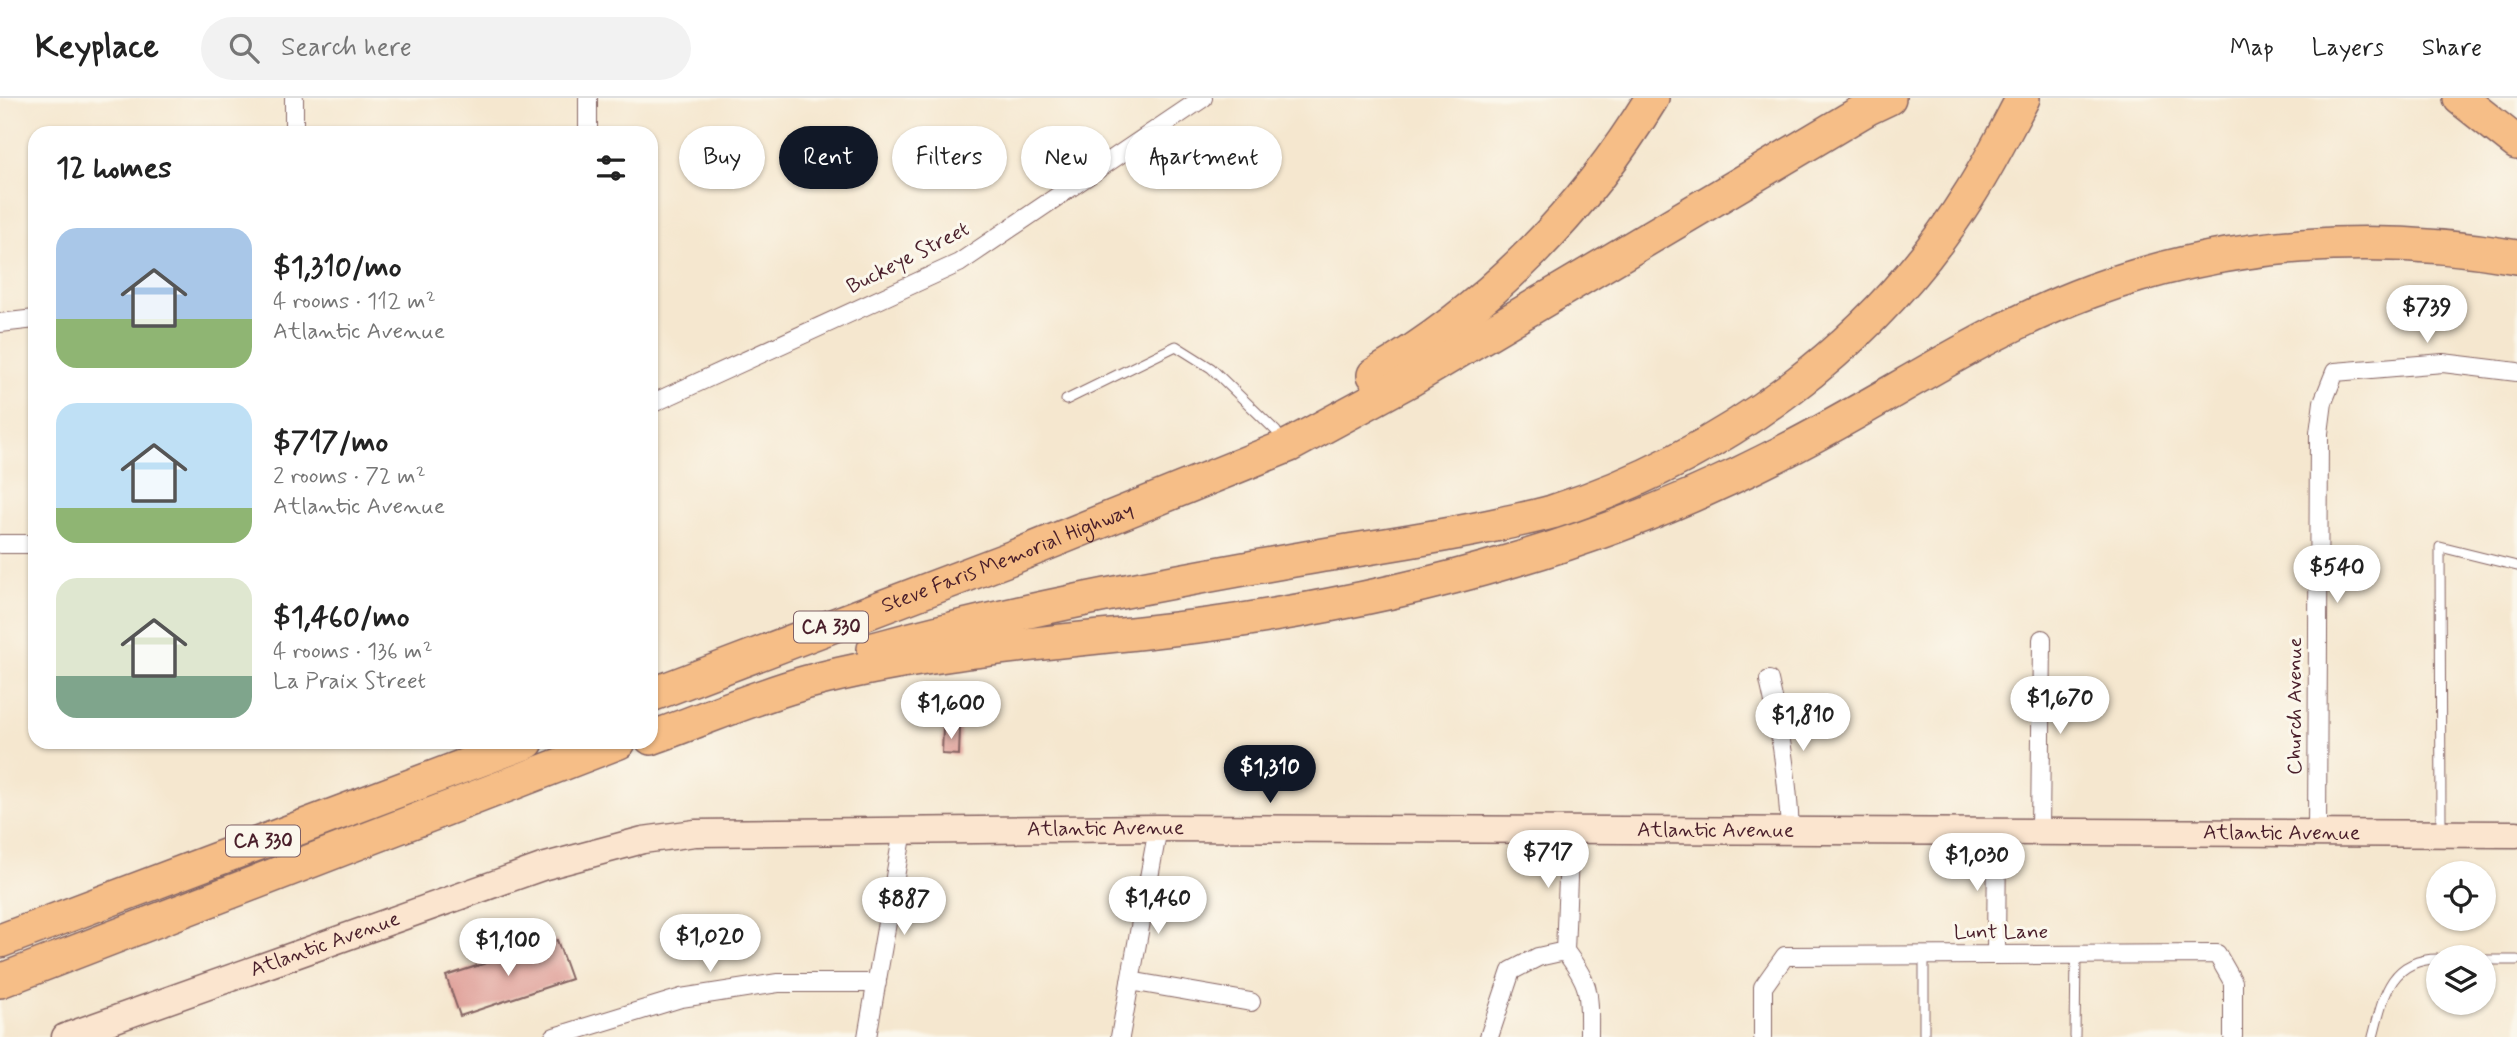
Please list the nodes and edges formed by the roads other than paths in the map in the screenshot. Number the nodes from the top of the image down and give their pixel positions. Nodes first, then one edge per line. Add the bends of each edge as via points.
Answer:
1 (294, 98) edge
2 (588, 98) edge
3 (1203, 98) edge
4 (1652, 98) edge
5 (1889, 98) edge
6 (2023, 98) edge
7 (2460, 98) edge
8 (294, 126) edge
9 (588, 126) edge
10 (2517, 143) edge
11 (2517, 257) edge
12 (28, 319) edge
13 (0, 323) edge
14 (2517, 372) edge
15 (1066, 400) dead end
16 (658, 401) edge
17 (1280, 439) junction
18 (0, 544) edge
19 (28, 544) edge
20 (2517, 566) edge
21 (2042, 639) dead end
22 (1769, 680) dead end
23 (658, 692) edge
24 (658, 726) edge
25 (658, 736) edge
26 (508, 749) edge
27 (601, 749) edge
28 (620, 749) edge
29 (432, 816) junction
30 (1158, 828) junction
31 (1570, 830) junction
32 (903, 831) junction
33 (1790, 832) junction
34 (1997, 832) junction
35 (2040, 832) junction
36 (2317, 833) junction
37 (2441, 834) junction
38 (2517, 834) edge
39 (0, 941) edge
40 (1565, 951) junction
41 (1996, 955) junction
42 (2076, 955) junction
43 (1924, 956) junction
44 (2426, 960) edge
45 (2496, 960) edge
46 (2517, 960) edge
47 (0, 981) edge
48 (1130, 981) junction
49 (877, 983) junction
50 (1251, 1002) dead end
51 (65, 1037) edge
52 (554, 1037) edge
53 (867, 1037) edge
54 (1120, 1037) edge
55 (1489, 1037) edge
56 (1589, 1037) edge
57 (1763, 1037) edge
58 (1924, 1037) edge
59 (2075, 1037) edge
60 (2234, 1037) edge
61 (2373, 1037) edge

1 - 8 street
2 - 9 street
3 - 16 street, Buckeye Street via 959,263
4 - 17 highway via 1586,192 1502,282 1400,360
5 - 17 highway via 1410,380
6 - 24 highway via 1970,194 1909,276 1860,330 1805,378 1719,438 1628,484 1550,512 1451,535 1169,583 929,633 802,669
7 - 10 highway
11 - 25 highway via 2463,249 2333,243 2270,248 2167,268 2047,309 1787,450 1658,509 1515,560 1301,611 869,669 806,683
12 - 13 street
14 - 36 street, Church Avenue via 2443,363 2336,372 2323,402 2319,433
15 - 17 lane via 1176,346 1211,368
17 - 23 highway, Steve Faris Memorial Highway / CA 330 via 1166,495
18 - 19 street
20 - 37 lane via 2440,547
21 - 35 street
22 - 33 street via 1782,736
26 - 39 highway, CA 330
27 - 29 highway
28 - 29 highway
29 - 47 highway, CA 330
30 - 31 street, Atlantic Avenue
30 - 32 street, Atlantic Avenue
30 - 48 street
31 - 33 street, Atlantic Avenue
31 - 40 street
32 - 49 street
32 - 51 street, Atlantic Avenue via 695,833 592,852
33 - 34 street, Atlantic Avenue
34 - 35 street, Atlantic Avenue
34 - 41 street
35 - 36 street, Atlantic Avenue
36 - 37 street, Atlantic Avenue
37 - 38 street, Atlantic Avenue
40 - 55 street via 1538,957 1511,971
40 - 56 street via 1589,990
41 - 42 street, Lunt Lane
41 - 43 street, Lunt Lane
42 - 59 lane
42 - 60 street, Lunt Lane via 2217,954 2234,982
43 - 57 street, Lunt Lane via 1785,956 1763,987
43 - 58 lane
44 - 61 lane via 2401,969 2385,992
45 - 46 lane
48 - 50 street
48 - 54 street
49 - 52 street via 778,983 681,998
49 - 53 street

